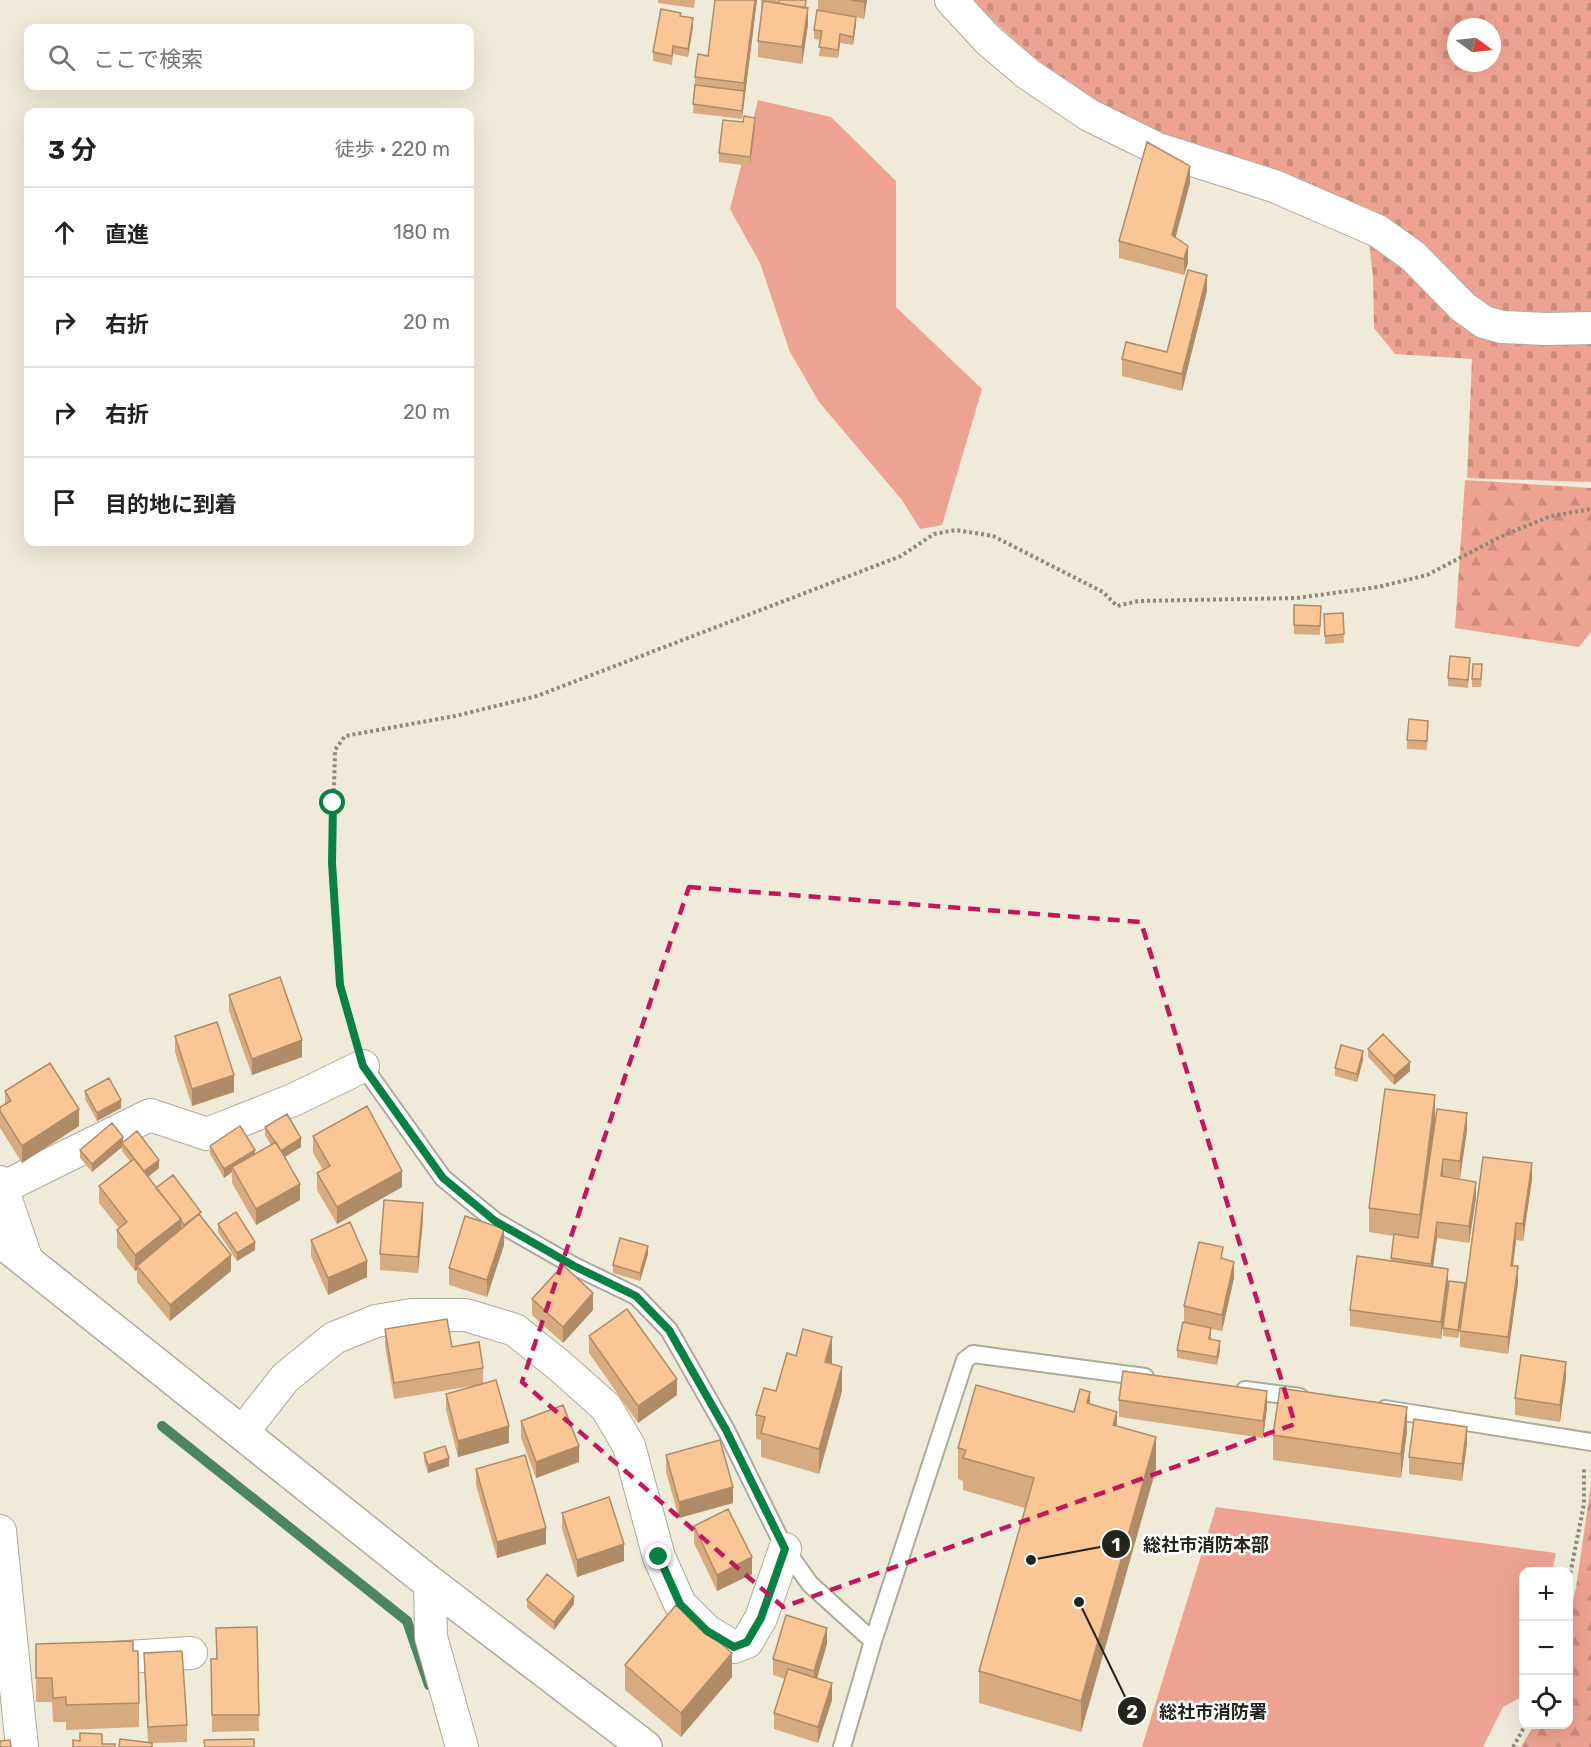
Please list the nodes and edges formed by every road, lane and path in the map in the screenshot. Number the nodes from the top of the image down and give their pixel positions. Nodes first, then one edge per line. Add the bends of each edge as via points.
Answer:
1 (951, 0) edge
2 (1591, 328) edge
3 (1591, 509) edge
4 (363, 1066) junction
5 (1, 1185) edge
6 (0, 1240) edge
7 (27, 1262) junction
8 (1161, 1379) edge
9 (1231, 1388) edge
10 (1313, 1399) edge
11 (1372, 1407) edge
12 (242, 1434) junction
13 (1591, 1442) edge
14 (1584, 1462) dead end
15 (0, 1531) edge
16 (785, 1549) junction
17 (1572, 1567) edge
18 (430, 1583) junction
19 (873, 1641) junction
20 (191, 1653) dead end
21 (73, 1660) edge
22 (1524, 1729) edge
23 (22, 1747) edge
24 (462, 1747) edge
25 (645, 1747) edge
26 (842, 1747) edge
27 (1513, 1747) edge

1 - 2 street via 988,40 1028,74 1089,115 1158,149 1274,186 1378,231 1413,256 1463,307 1484,322 1502,327
3 - 4 path via 1551,516 1427,575 1378,587 1297,598 1138,601 1117,606 1102,592 993,536 956,530 934,534 901,556 537,696 345,736 335,750 333,874 340,985
4 - 5 street via 293,1100 207,1134 150,1116
4 - 16 lane via 443,1178 495,1221 636,1296 669,1330 726,1430
5 - 7 street
6 - 7 street
7 - 12 street
8 - 19 lane via 973,1354 965,1360
9 - 10 lane
11 - 13 lane
12 - 16 street via 285,1378 334,1338 376,1321 412,1315 466,1315 515,1330 606,1407 629,1446 659,1557 675,1595 707,1631 734,1647 747,1642 761,1618
12 - 18 street
14 - 17 path via 1584,1504
15 - 23 street via 25,1663
16 - 19 lane via 810,1584
18 - 24 street via 430,1637
18 - 25 street
19 - 26 lane
20 - 21 street
22 - 27 path

